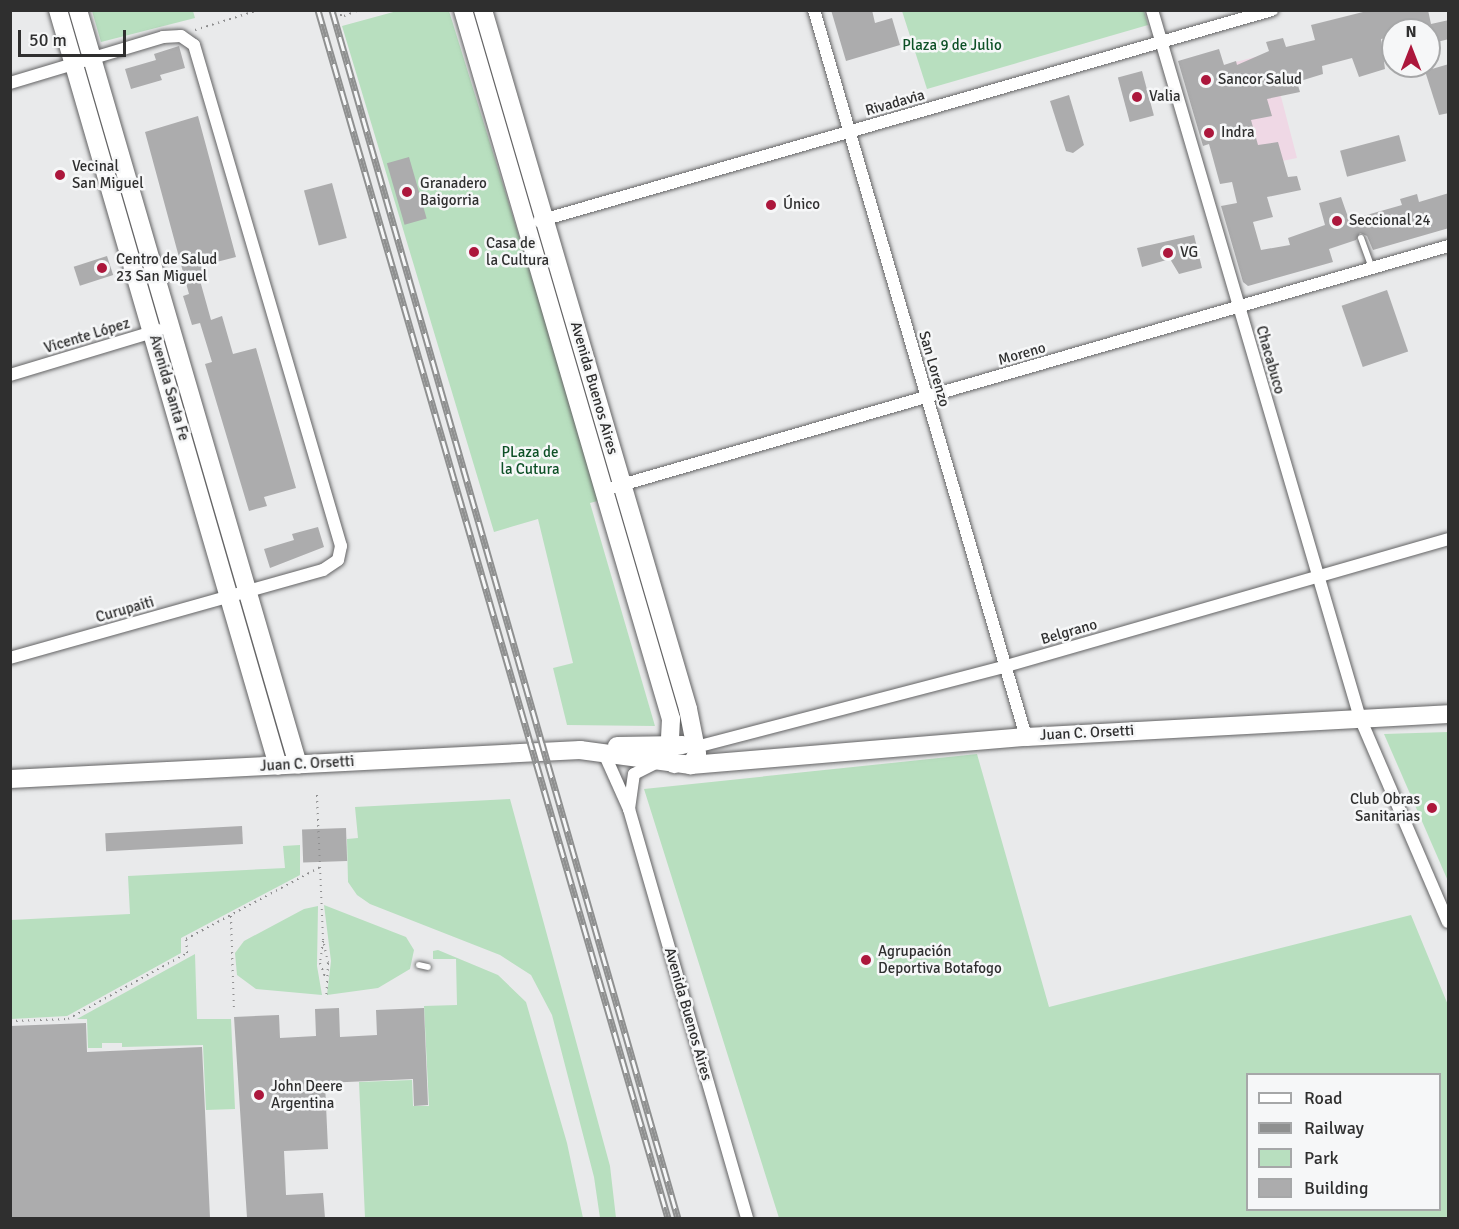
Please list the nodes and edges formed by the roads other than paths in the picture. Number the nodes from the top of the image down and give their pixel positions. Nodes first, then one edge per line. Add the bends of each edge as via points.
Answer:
1 (58, 10) edge
2 (78, 10) edge
3 (464, 10) edge
4 (483, 10) edge
5 (814, 10) edge
6 (1152, 10) edge
7 (1272, 10) edge
8 (1161, 42) junction
9 (92, 58) junction
10 (73, 64) junction
11 (10, 83) edge
12 (849, 132) junction
13 (544, 219) junction
14 (526, 225) junction
15 (1361, 238) dead end
16 (1449, 246) edge
17 (1372, 268) junction
18 (1239, 307) junction
19 (171, 326) junction
20 (153, 332) junction
21 (10, 375) edge
22 (927, 397) junction
23 (622, 485) junction
24 (604, 490) junction
25 (1449, 539) edge
26 (1318, 576) junction
27 (248, 591) junction
28 (229, 596) junction
29 (10, 658) edge
30 (1006, 666) junction
31 (1449, 714) edge
32 (1360, 718) junction
33 (1026, 737) junction
34 (671, 745) junction
35 (603, 751) junction
36 (680, 760) junction
37 (298, 765) junction
38 (278, 766) junction
39 (10, 779) edge
40 (629, 809) junction
41 (1449, 922) edge
42 (419, 965) dead end
43 (428, 967) dead end
44 (747, 1218) edge

1 - 10 main road, Avenida Santa Fe
2 - 9 main road, Avenida Santa Fe
3 - 14 main road, Avenida Buenos Aires
4 - 13 main road, Avenida Buenos Aires
5 - 12 street, San Lorenzo
6 - 8 street, Chacabuco
7 - 8 street, Rivadavia
8 - 12 street, Rivadavia
8 - 18 street, Chacabuco
9 - 10 street
9 - 19 main road, Avenida Santa Fe
9 - 27 street, Curupaiti via 181,36 194,45 341,546 338,560 323,570
10 - 11 street
10 - 20 main road, Avenida Santa Fe
12 - 13 street, Rivadavia
12 - 22 street, San Lorenzo
13 - 14 street, Rivadavia
13 - 23 main road, Avenida Buenos Aires
14 - 24 main road, Avenida Buenos Aires
15 - 17 lane
16 - 17 street, Moreno
17 - 18 street, Moreno
18 - 22 street, Moreno
18 - 26 street, Chacabuco
19 - 20 street, Vicente López
19 - 27 main road, Avenida Santa Fe
20 - 21 street, Vicente López
20 - 28 main road, Avenida Santa Fe
22 - 23 street, Moreno
22 - 30 street, San Lorenzo
23 - 24 street, Moreno
23 - 36 main road, Avenida Buenos Aires
24 - 34 main road, Avenida Buenos Aires via 671,719
25 - 26 street, Belgrano
26 - 30 street, Belgrano
26 - 32 street, Chacabuco
27 - 28 street, Curupaiti
27 - 37 main road, Avenida Santa Fe
28 - 29 street, Curupaiti
28 - 38 main road, Avenida Santa Fe
30 - 33 street, San Lorenzo
30 - 36 street, Belgrano
31 - 32 main road, Juan C. Orsetti
32 - 33 main road, Juan C. Orsetti
32 - 41 street, Chacabuco
33 - 36 main road, Juan C. Orsetti via 726,761
34 - 35 main road, Juan C. Orsetti via 616,746
34 - 36 main road, Juan C. Orsetti
34 - 36 main road, Avenida Buenos Aires via 669,758
35 - 36 main road, Juan C. Orsetti
35 - 37 main road, Juan C. Orsetti
35 - 40 street, Avenida Buenos Aires
36 - 40 street, Avenida Buenos Aires via 634,774
37 - 38 main road, Juan C. Orsetti
38 - 39 main road, Juan C. Orsetti
40 - 44 street, Avenida Buenos Aires
42 - 43 lane

